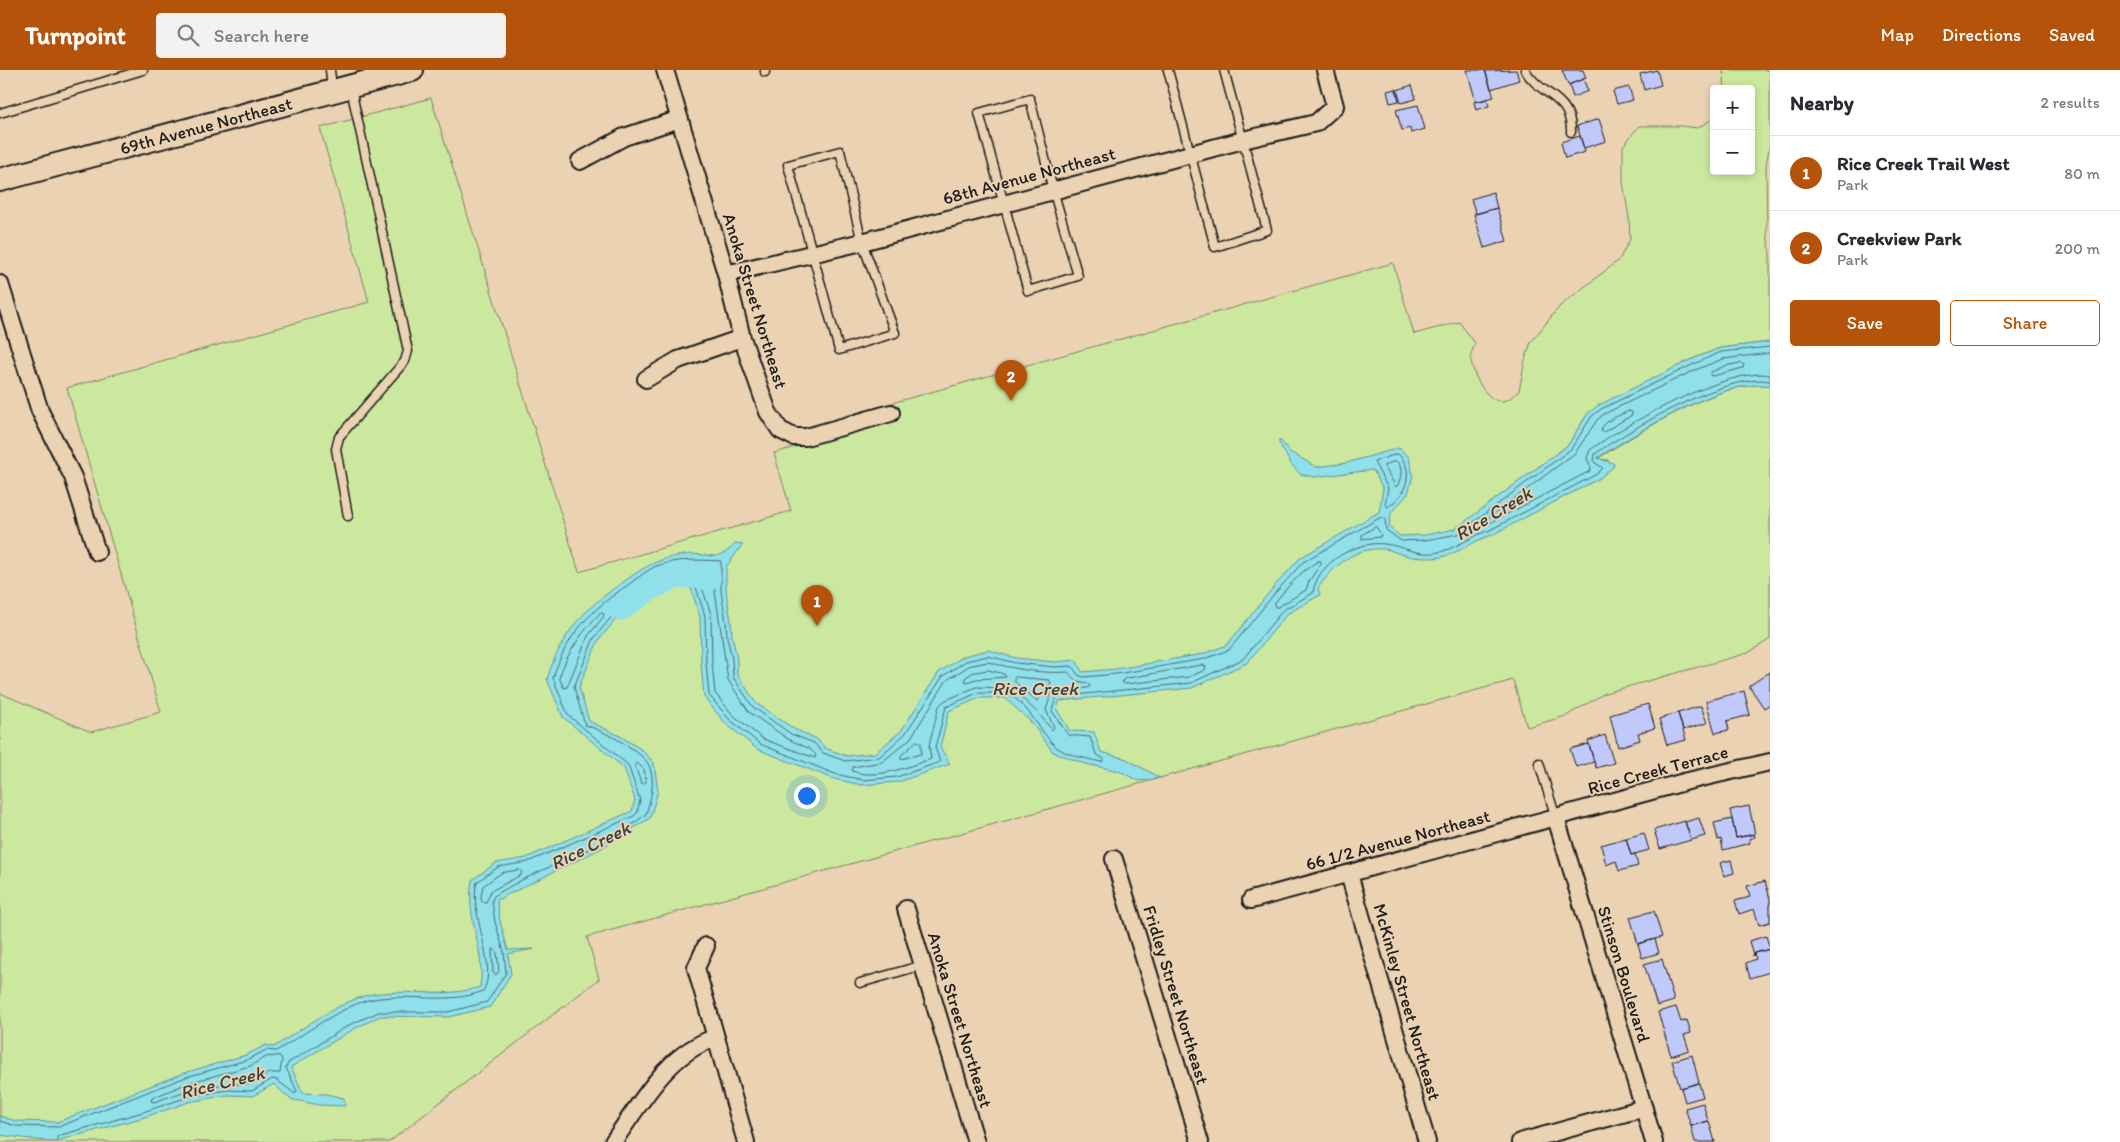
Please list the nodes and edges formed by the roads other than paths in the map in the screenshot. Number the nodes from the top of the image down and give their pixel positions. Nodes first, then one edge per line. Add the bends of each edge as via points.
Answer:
1 (143, 70) edge
2 (330, 70) edge
3 (412, 70) edge
4 (664, 70) edge
5 (1168, 70) edge
6 (1224, 70) edge
7 (1325, 70) edge
8 (1525, 70) edge
9 (342, 90) junction
10 (0, 113) edge
11 (680, 120) junction
12 (1571, 132) dead end
13 (1242, 140) junction
14 (1190, 155) junction
15 (580, 161) dead end
16 (0, 180) edge
17 (1053, 190) junction
18 (1003, 203) junction
19 (862, 242) junction
20 (812, 254) junction
21 (726, 274) junction
22 (0, 284) edge
23 (742, 338) junction
24 (646, 379) dead end
25 (891, 413) dead end
26 (348, 516) dead end
27 (97, 552) dead end
28 (1770, 762) edge
29 (1539, 763) dead end
30 (1556, 818) junction
31 (1114, 859) dead end
32 (1349, 874) junction
33 (1250, 900) dead end
34 (906, 909) dead end
35 (706, 946) dead end
36 (923, 965) junction
37 (860, 983) dead end
38 (715, 1038) junction
39 (1644, 1108) junction
40 (613, 1142) edge
41 (746, 1142) edge
42 (976, 1142) edge
43 (1200, 1142) edge
44 (1427, 1142) edge
45 (1520, 1142) edge
46 (1654, 1142) edge

1 - 10 lane
2 - 9 lane
3 - 9 street, 69th Avenue Northeast
4 - 11 street, Anoka Street Northeast
5 - 14 lane
6 - 13 lane
7 - 13 street, 68th Avenue Northeast via 1335,106 1316,123
8 - 12 lane via 1565,107 1572,120
9 - 16 street, 69th Avenue Northeast
9 - 26 lane via 408,351 405,361 339,437 336,449
11 - 15 street via 624,137
11 - 21 street, Anoka Street Northeast
13 - 14 street, 68th Avenue Northeast
13 - 14 lane via 1267,230 1215,246
14 - 17 street, 68th Avenue Northeast
17 - 18 street, 68th Avenue Northeast
17 - 18 lane via 1078,276 1028,291
17 - 18 lane via 1030,99 978,113
18 - 19 street, 68th Avenue Northeast
19 - 20 street, 68th Avenue Northeast
19 - 20 lane via 840,151 788,165
19 - 20 lane via 895,333 839,350
20 - 21 street, 68th Avenue Northeast
21 - 23 street, Anoka Street Northeast
22 - 27 street via 40,411 73,477
23 - 24 street via 678,360
23 - 25 street, Anoka Street Northeast via 768,412 780,430 794,437 806,437
28 - 30 street, Rice Creek Terrace
29 - 30 lane
30 - 32 street, 66 1/2 Avenue Northeast
30 - 39 street, Stinson Boulevard
31 - 43 street, Fridley Street Northeast
32 - 33 street, 66 1/2 Avenue Northeast
32 - 44 street, McKinley Street Northeast
34 - 36 street, Anoka Street Northeast
35 - 38 street via 696,968
36 - 37 lane
36 - 42 street, Anoka Street Northeast
38 - 40 street via 698,1044 666,1070
38 - 41 street
39 - 45 street
39 - 46 street, Stinson Boulevard

